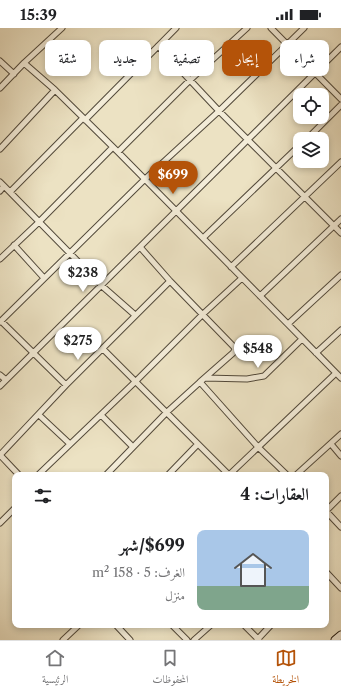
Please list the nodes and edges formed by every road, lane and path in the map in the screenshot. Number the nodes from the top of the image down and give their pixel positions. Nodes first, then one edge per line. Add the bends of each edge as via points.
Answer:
1 (61, 28) edge
2 (176, 28) edge
3 (246, 28) edge
4 (271, 28) edge
5 (304, 28) edge
6 (282, 40) edge
7 (292, 40) edge
8 (158, 46) junction
9 (341, 47) edge
10 (280, 52) edge
11 (329, 59) edge
12 (0, 61) edge
13 (24, 63) junction
14 (14, 74) junction
15 (311, 76) edge
16 (317, 76) edge
17 (189, 81) junction
18 (0, 88) edge
19 (55, 90) junction
20 (341, 99) edge
21 (341, 105) edge
22 (219, 112) junction
23 (84, 119) junction
24 (314, 132) edge
25 (248, 140) junction
26 (113, 147) junction
27 (0, 149) edge
28 (118, 152) junction
29 (293, 153) edge
30 (341, 162) edge
31 (276, 169) junction
32 (145, 179) junction
33 (2, 184) edge
34 (0, 191) edge
35 (10, 192) junction
36 (304, 197) junction
37 (176, 210) junction
38 (341, 219) edge
39 (39, 222) junction
40 (334, 226) junction
41 (341, 233) edge
42 (203, 238) junction
43 (14, 245) junction
44 (140, 247) junction
45 (70, 253) junction
46 (0, 259) edge
47 (231, 267) junction
48 (341, 275) edge
49 (44, 278) junction
50 (242, 278) junction
51 (170, 281) junction
52 (102, 286) junction
53 (260, 296) junction
54 (203, 314) junction
55 (135, 315) junction
56 (1, 322) edge
57 (288, 324) junction
58 (341, 330) edge
59 (302, 339) junction
60 (103, 349) junction
61 (33, 353) junction
62 (316, 353) junction
63 (336, 373) junction
64 (0, 375) edge
65 (341, 378) edge
66 (6, 380) junction
67 (202, 380) junction
68 (136, 381) junction
69 (66, 385) junction
70 (0, 386) edge
71 (167, 412) junction
72 (39, 415) junction
73 (101, 415) junction
74 (341, 434) edge
75 (70, 444) junction
76 (198, 444) junction
77 (331, 444) junction
78 (132, 446) junction
79 (258, 447) junction
80 (0, 455) edge
81 (341, 456) edge
82 (16, 472) edge
83 (41, 472) edge
84 (109, 472) edge
85 (171, 472) edge
86 (226, 472) edge
87 (232, 472) edge
88 (284, 472) edge
89 (299, 472) edge
90 (341, 496) edge
91 (329, 508) edge
92 (12, 511) edge
93 (329, 514) edge
94 (0, 523) edge
95 (341, 527) edge
96 (329, 575) edge
97 (341, 588) edge
98 (76, 628) edge
99 (119, 628) edge
100 (175, 628) edge
101 (208, 628) edge
102 (247, 628) edge
103 (268, 628) edge
104 (63, 640) edge
105 (129, 640) edge
106 (188, 640) edge
107 (194, 640) edge
108 (258, 640) edge

1 - 13 street
2 - 8 street
3 - 17 street
4 - 6 street
5 - 7 street
8 - 17 street
8 - 23 street
9 - 11 street
10 - 22 street
12 - 14 street
13 - 14 street
13 - 19 street
14 - 18 street
15 - 25 street
16 - 20 street
17 - 22 street
17 - 28 street
19 - 23 street
19 - 27 street
21 - 24 street
22 - 25 street
22 - 32 street
23 - 26 street
23 - 35 street
25 - 31 street
25 - 37 street
26 - 28 street
26 - 39 street
28 - 32 street
29 - 31 street
30 - 36 street
31 - 36 street
31 - 42 street
32 - 37 street
32 - 45 street
33 - 34 street
33 - 35 street
35 - 39 street
36 - 40 street
36 - 47 street
37 - 42 street
37 - 44 street
38 - 40 street
39 - 43 street
39 - 45 street
40 - 41 street
40 - 53 street
42 - 47 street
43 - 46 street
43 - 49 street
44 - 51 street
44 - 52 street
45 - 49 street
45 - 52 street
47 - 50 street
48 - 57 street
49 - 56 street
50 - 53 street
50 - 54 street
51 - 54 street
51 - 55 street
52 - 55 street
52 - 61 street
53 - 57 street
54 - 67 street via 235,350
54 - 68 street
55 - 60 street
56 - 61 street
57 - 59 street
58 - 62 street
59 - 62 street
59 - 67 street via 264,376 247,380
60 - 68 street
60 - 69 street
61 - 66 street
61 - 69 street
62 - 63 street
63 - 65 street
63 - 79 street
64 - 66 street
66 - 70 street
67 - 71 street
67 - 79 street
68 - 71 street
68 - 73 street
69 - 72 street
71 - 76 street
71 - 78 street
72 - 75 street
72 - 80 street
73 - 75 street
73 - 78 street
74 - 77 street
75 - 83 street
76 - 85 street
76 - 86 street
77 - 81 street
77 - 89 street
78 - 84 street
79 - 87 street
79 - 88 street
80 - 82 street
90 - 91 street
92 - 94 street
93 - 95 street
96 - 97 street
98 - 104 street
99 - 105 street
100 - 106 street
101 - 107 street
102 - 108 street
103 - 108 street

